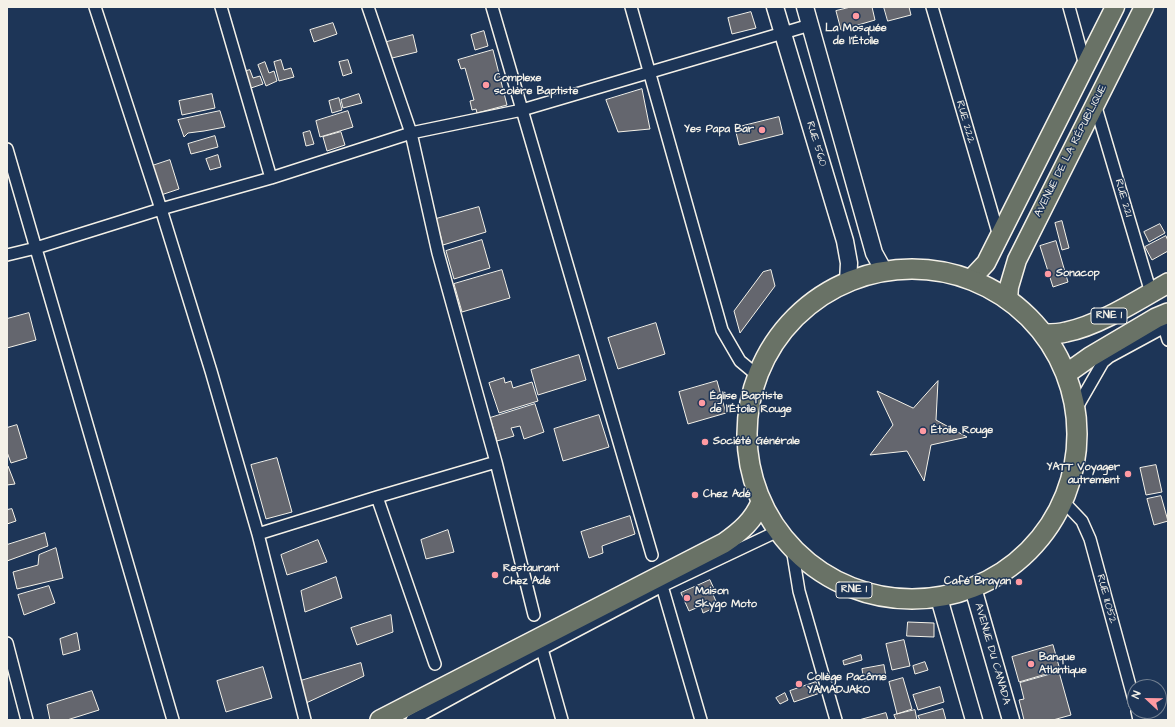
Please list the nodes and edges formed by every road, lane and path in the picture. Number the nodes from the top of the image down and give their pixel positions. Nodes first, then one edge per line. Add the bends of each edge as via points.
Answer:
1 (95, 7) edge
2 (221, 7) edge
3 (368, 7) edge
4 (492, 7) edge
5 (631, 7) edge
6 (775, 7) edge
7 (805, 7) edge
8 (932, 7) edge
9 (1068, 7) edge
10 (1115, 7) edge
11 (1144, 7) edge
12 (810, 25) junction
13 (783, 33) junction
14 (1085, 65) junction
15 (650, 72) junction
16 (1095, 104) junction
17 (522, 110) junction
18 (411, 133) junction
19 (7, 149) edge
20 (271, 178) junction
21 (161, 209) junction
22 (999, 236) junction
23 (36, 248) junction
24 (7, 255) edge
25 (884, 271) junction
26 (971, 279) junction
27 (848, 282) junction
28 (1168, 283) edge
29 (1151, 293) junction
30 (1008, 299) junction
31 (1167, 322) edge
32 (1044, 334) junction
33 (1168, 340) edge
34 (1066, 374) junction
35 (758, 376) junction
36 (1076, 409) junction
37 (496, 462) junction
38 (377, 496) junction
39 (1063, 501) junction
40 (762, 502) junction
41 (778, 532) junction
42 (258, 534) junction
43 (792, 548) junction
44 (652, 555) dead end
45 (662, 586) junction
46 (973, 588) junction
47 (939, 598) junction
48 (534, 615) dead end
49 (7, 643) edge
50 (542, 649) junction
51 (435, 664) dead end
52 (1128, 679) edge
53 (425, 717) edge
54 (27, 720) edge
55 (173, 720) edge
56 (304, 720) edge
57 (380, 720) edge
58 (412, 720) edge
59 (562, 720) edge
60 (701, 720) edge
61 (836, 720) edge
62 (974, 720) edge
63 (1011, 720) edge

1 - 21 street
2 - 20 street
3 - 18 street
4 - 17 street
5 - 15 street
6 - 13 main road, RUE 560
7 - 12 main road
8 - 22 street, RUE 222
9 - 14 street
10 - 14 main road
11 - 16 main road, AVENUE DE LA RÉPUBLIQUE
12 - 13 street
12 - 25 main road via 874,253
13 - 15 street
13 - 27 main road, RUE 560 via 845,241
14 - 22 main road
15 - 17 street
15 - 35 street via 722,330 740,361
16 - 29 street, RUE 221
16 - 30 main road, AVENUE DE LA RÉPUBLIQUE via 1016,260
17 - 18 street
17 - 44 street
18 - 20 street
18 - 37 street via 438,253
19 - 23 street
20 - 21 street
21 - 23 street
21 - 42 street
22 - 26 main road via 986,263
23 - 24 street
23 - 55 street
25 - 26 highway, RNIE 1 via 931,270
25 - 27 highway, RNIE 1
26 - 30 highway, RNIE 1
27 - 35 highway, RNIE 1 via 822,296 794,320 771,349
28 - 29 highway, RNIE 1
29 - 32 highway, RNIE 1 via 1088,325 1067,332
30 - 32 highway, RNIE 1 via 1028,315
31 - 33 street
31 - 34 highway, RNIE 1 via 1156,318
31 - 36 street via 1103,362
32 - 34 highway, RNIE 1 via 1059,357
34 - 36 highway, RNIE 1
35 - 40 highway, RNIE 1 via 750,406 748,442 753,480
36 - 39 highway, RNIE 1 via 1076,456
37 - 38 street
37 - 48 street
38 - 42 street
38 - 51 street
39 - 46 highway, RNIE 1 via 1047,529 1027,553 1002,573
39 - 52 street, RUE 11.052 via 1082,521 1090,539
40 - 41 highway, RNIE 1
40 - 57 highway via 751,520 724,543
41 - 43 highway, RNIE 1
41 - 45 street
42 - 56 street
43 - 47 highway, RNIE 1 via 825,575 854,590 896,599
43 - 61 street via 799,592
45 - 50 street
45 - 60 street
46 - 47 highway, RNIE 1
46 - 63 main road, AVENUE DU CANADA
47 - 62 main road
49 - 54 street
50 - 53 street
50 - 59 street
53 - 58 street

